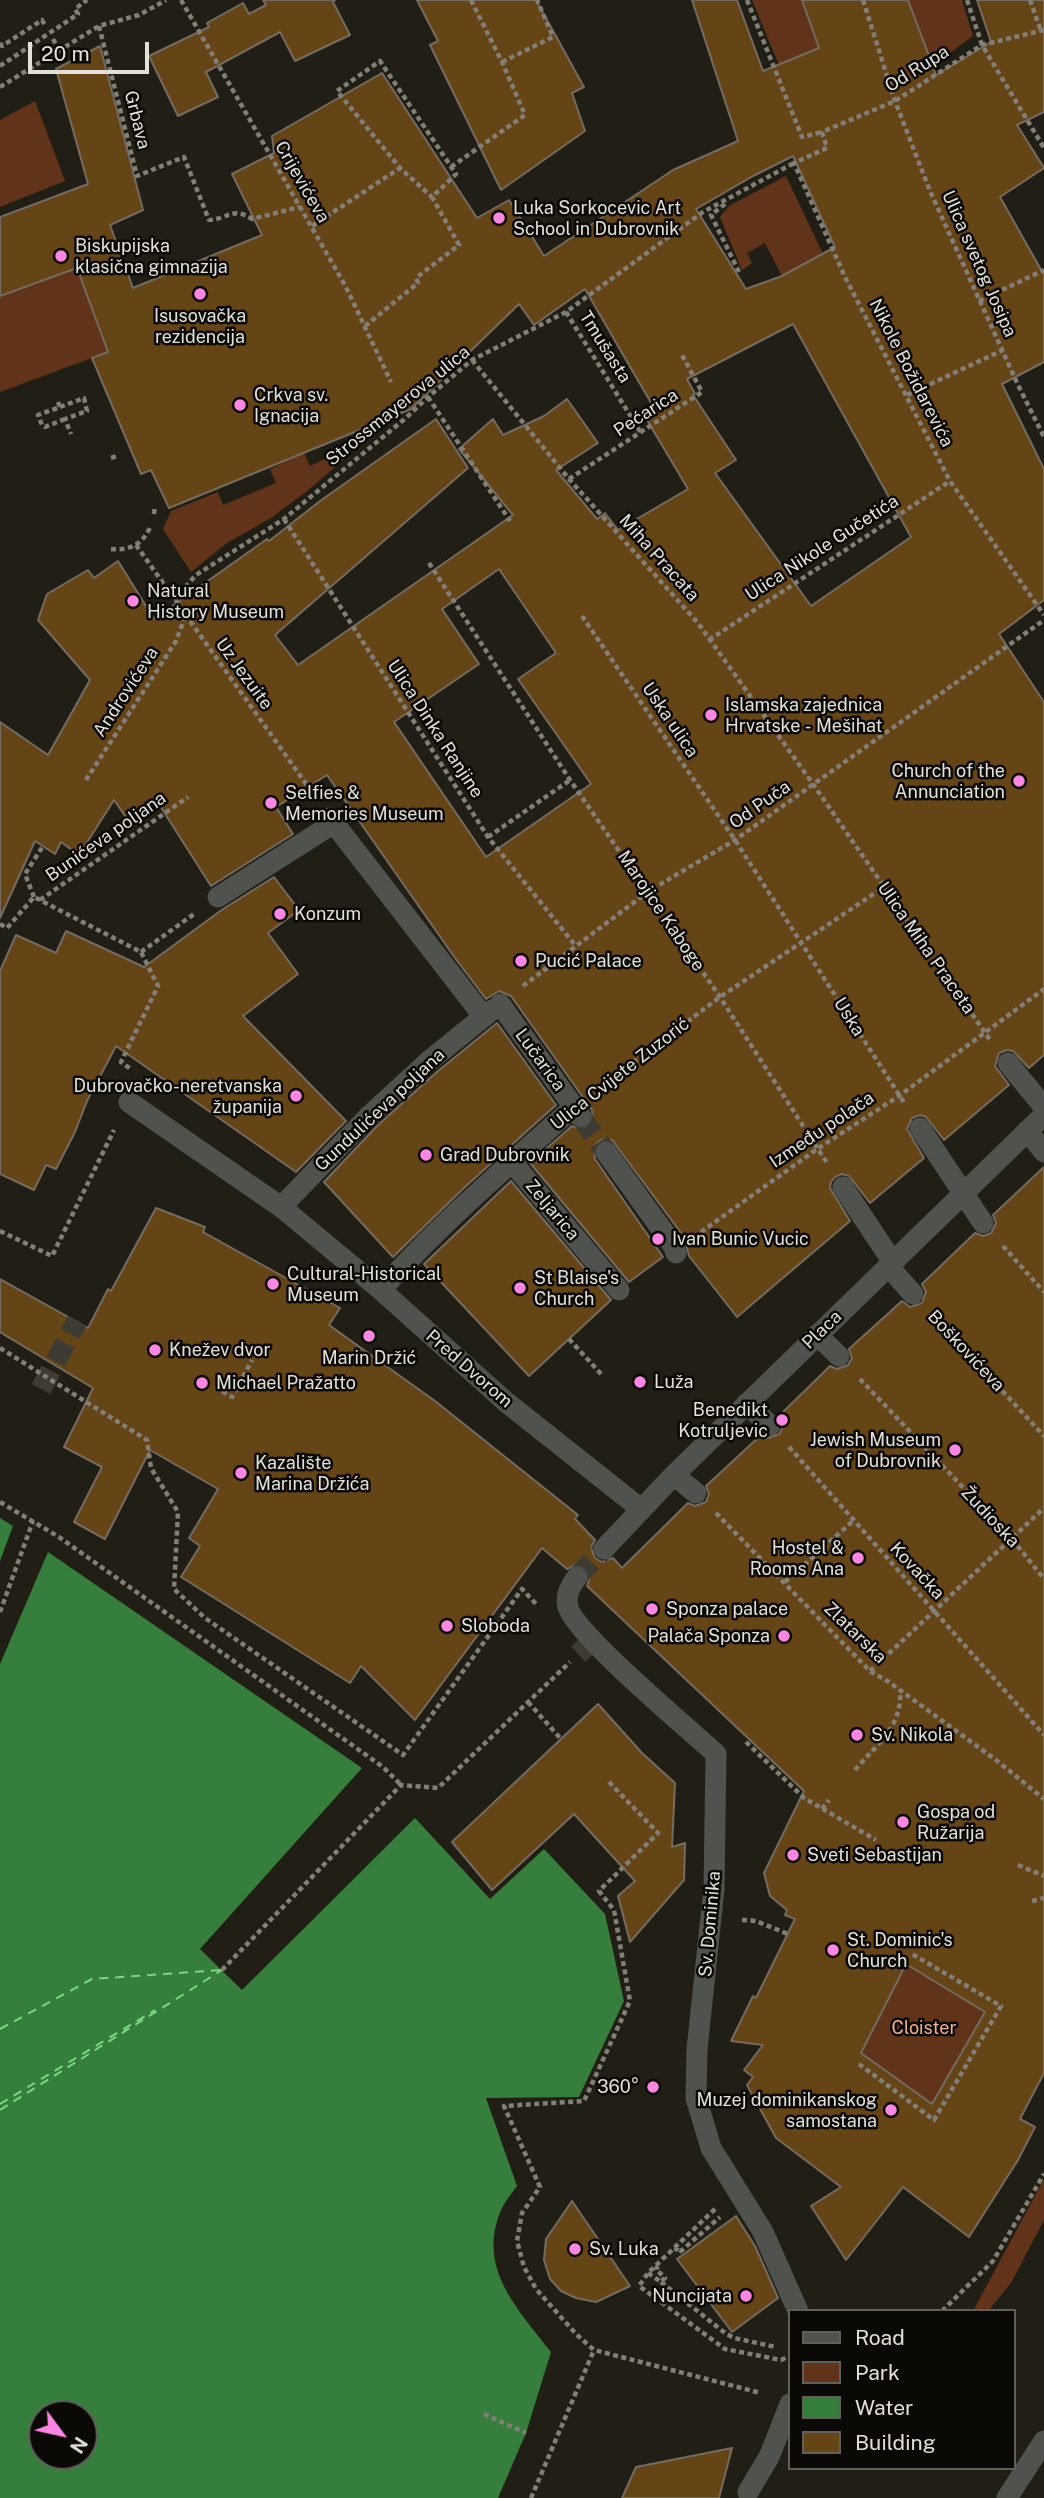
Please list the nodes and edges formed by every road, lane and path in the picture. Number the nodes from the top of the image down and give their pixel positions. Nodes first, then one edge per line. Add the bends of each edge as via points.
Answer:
1 (87, 0) edge
2 (166, 0) edge
3 (181, 0) edge
4 (471, 0) edge
5 (537, 0) edge
6 (747, 0) edge
7 (863, 0) edge
8 (967, 0) edge
9 (1030, 0) edge
10 (99, 26) junction
11 (46, 27) dead end
12 (1043, 31) edge
13 (53, 39) dead end
14 (0, 43) edge
15 (982, 44) junction
16 (59, 50) junction
17 (502, 62) junction
18 (0, 66) edge
19 (0, 87) edge
20 (895, 101) junction
21 (822, 132) junction
22 (1044, 148) edge
23 (794, 163) junction
24 (451, 167) junction
25 (400, 168) junction
26 (432, 197) junction
27 (728, 200) junction
28 (300, 207) junction
29 (312, 226) junction
30 (1044, 270) edge
31 (739, 272) dead end
32 (979, 301) junction
33 (566, 312) junction
34 (365, 326) junction
35 (1003, 350) junction
36 (682, 355) dead end
37 (472, 360) junction
38 (391, 382) dead end
39 (906, 396) junction
40 (428, 397) junction
41 (65, 419) junction
42 (641, 433) junction
43 (71, 434) dead end
44 (1044, 437) edge
45 (117, 456) dead end
46 (111, 458) dead end
47 (569, 479) junction
48 (950, 481) junction
49 (155, 506) dead end
50 (154, 514) dead end
51 (284, 519) junction
52 (510, 521) dead end
53 (150, 525) dead end
54 (136, 545) junction
55 (111, 549) dead end
56 (429, 563) dead end
57 (174, 600) junction
58 (582, 616) dead end
59 (186, 617) junction
60 (1044, 617) edge
61 (709, 640) junction
62 (86, 780) dead end
63 (570, 780) junction
64 (813, 784) junction
65 (188, 797) dead end
66 (332, 821) junction
67 (488, 837) junction
68 (734, 840) junction
69 (43, 846) dead end
70 (884, 887) junction
71 (649, 891) junction
72 (34, 897) junction
73 (218, 897) joint
74 (40, 900) junction
75 (0, 924) edge
76 (802, 943) junction
77 (575, 945) junction
78 (141, 953) junction
79 (1044, 989) edge
80 (720, 997) junction
81 (492, 1010) junction
82 (984, 1032) junction
83 (1007, 1063) joint
84 (899, 1096) junction
85 (130, 1102) junction
86 (1044, 1107) edge
87 (578, 1112) junction
88 (1044, 1115) edge
89 (920, 1128) joint
90 (1027, 1131) junction
91 (817, 1149) junction
92 (606, 1152) tunnel mouth
93 (1044, 1152) edge
94 (512, 1162) junction
95 (843, 1187) joint
96 (962, 1194) junction
97 (281, 1207) junction
98 (983, 1223) joint
99 (0, 1231) edge
100 (675, 1251) joint
101 (890, 1264) junction
102 (381, 1290) junction
103 (619, 1290) dead end
104 (1044, 1292) edge
105 (913, 1294) joint
106 (817, 1335) junction
107 (569, 1339) dead end
108 (0, 1348) edge
109 (839, 1356) joint
110 (252, 1360) dead end
111 (602, 1376) dead end
112 (215, 1387) dead end
113 (746, 1404) junction
114 (771, 1425) joint
115 (1044, 1436) edge
116 (674, 1475) junction
117 (696, 1493) joint
118 (0, 1502) edge
119 (1044, 1508) edge
120 (641, 1509) junction
121 (33, 1521) junction
122 (853, 1521) junction
123 (1012, 1539) junction
124 (604, 1549) tunnel mouth
125 (576, 1577) tunnel mouth
126 (1044, 1579) edge
127 (785, 1582) junction
128 (541, 1608) dead end
129 (934, 1610) junction
130 (0, 1612) edge
131 (584, 1648) junction
132 (870, 1671) junction
133 (900, 1690) junction
134 (528, 1702) junction
135 (1044, 1735) edge
136 (742, 1738) dead end
137 (561, 1739) dead end
138 (855, 1770) dead end
139 (609, 1782) dead end
140 (401, 1785) junction
141 (1044, 1799) edge
142 (829, 1800) dead end
143 (822, 1809) junction
144 (876, 1840) dead end
145 (1018, 1866) dead end
146 (1044, 1876) edge
147 (1044, 1898) edge
148 (1032, 1901) dead end
149 (756, 1921) dead end
150 (788, 1934) dead end
151 (912, 1954) dead end
152 (222, 1970) dead end
153 (859, 2064) dead end
154 (1044, 2174) edge
155 (719, 2204) dead end
156 (695, 2234) dead end
157 (648, 2273) junction
158 (661, 2282) junction
159 (798, 2309) edge
160 (944, 2309) edge
161 (776, 2347) dead end
162 (594, 2350) junction
163 (788, 2357) edge
164 (767, 2395) dead end
165 (788, 2409) edge
166 (484, 2414) dead end
167 (526, 2433) dead end
168 (1044, 2441) edge
169 (748, 2492) dead end
170 (531, 2498) edge
171 (1007, 2498) edge

1 - 18 path via 75,9 78,14
2 - 10 path via 138,15
3 - 28 path, Crijevićeva
4 - 17 path
5 - 17 path via 553,37
6 - 21 path via 802,137
7 - 20 path, Ulica svetog Josipa
8 - 15 path
9 - 12 path
10 - 16 path
10 - 28 path, Grbava via 137,176 184,157 209,220 214,221 233,212 252,219
11 - 14 path via 42,20 2,46
12 - 15 path, Od Rupa
13 - 16 path
15 - 20 path, Od Rupa
15 - 22 path
16 - 19 path
17 - 24 path via 525,115
20 - 21 path, Od Rupa
20 - 32 path, Ulica svetog Josipa
21 - 23 path via 827,148
23 - 27 path, Strossmayerova ulica
23 - 39 path, Nikole Božidarevića
24 - 25 path via 380,61 337,91
24 - 26 path via 456,174
25 - 26 path
25 - 29 path
26 - 34 path via 459,245
27 - 31 path via 711,215
27 - 33 path, Strossmayerova ulica via 703,212
28 - 29 path, Crijevićeva
29 - 34 path, Crijevićeva
30 - 32 path
32 - 35 path, Ulica svetog Josipa
33 - 37 path, Strossmayerova ulica
33 - 42 path, Tmušasta
34 - 38 path, Crijevićeva
35 - 39 path
35 - 44 path, Ulica svetog Josipa
36 - 42 path, Pećarica via 702,392
37 - 40 path, Strossmayerova ulica
37 - 47 path, Miha Pracata
39 - 48 path, Nikole Božidarevića
40 - 51 path, Strossmayerova ulica
40 - 52 path
41 - 41 path via 45,426 38,415 83,398 87,411
41 - 43 path
42 - 47 path, Pećarica
45 - 46 path
47 - 61 path, Miha Pracata
48 - 60 path, Nikole Božidarevića
48 - 61 path, Ulica Nikole Gučetića
49 - 50 path
51 - 57 path, Strossmayerova ulica via 196,575
51 - 67 path, Ulica Dinka Ranjine
53 - 54 path
54 - 55 path
54 - 57 path, Uz Jezuite
56 - 63 path, Marojice Kaboge
57 - 59 path, Uz Jezuite
58 - 68 path, Uska ulica
59 - 62 path, Androvićeva via 171,649
59 - 66 path, Uz Jezuite
60 - 64 path, Od Puča
61 - 64 path, Miha Pracata
63 - 67 path
63 - 71 path, Marojice Kaboge
64 - 68 path, Od Puča
64 - 70 path, Ulica Miha Praceta
65 - 74 path, Bunićeva poljana
66 - 73 street
66 - 81 street
67 - 77 path, Ulica Dinka Ranjine
68 - 71 path, Od Puča
68 - 76 path, Uska
69 - 72 path via 25,874
70 - 76 path, Ulica Cvijete Zuzorić
70 - 82 path, Ulica Miha Praceta
71 - 77 path, Od Puča
71 - 80 path, Marojice Kaboge
72 - 74 path, Bunićeva poljana
72 - 75 path, Bunićeva poljana via 7,928
73 - 78 path
74 - 78 path, Bunićeva poljana
76 - 80 path, Ulica Cvijete Zuzorić
76 - 84 path, Uska
77 - 81 path, Od Puča
78 - 85 path via 158,986 121,1062 142,1078
79 - 82 path
80 - 87 path, Ulica Cvijete Zuzorić
80 - 91 path, Marojice Kaboge
81 - 87 street, Lučarica
81 - 97 street, Gundulićeva poljana via 368,1116
82 - 83 path, Ulica Miha Praceta
82 - 84 path, Između polača
83 - 86 street
84 - 89 path, Uska
84 - 91 path, Između polača
85 - 97 street, Pred Dvorom
85 - 99 path via 52,1256
87 - 94 street, Ulica Cvijete Zuzorić
88 - 90 street, Placa
89 - 96 street
90 - 93 street
90 - 96 street, Placa
91 - 95 path, Marojice Kaboge
91 - 100 path, Između polača
92 - 100 street
94 - 102 street, Ulica Cvijete Zuzorić
94 - 103 street, Zeljarica
95 - 101 street
96 - 98 street
96 - 101 street, Placa
97 - 102 street, Pred Dvorom
98 - 104 path
101 - 105 street
101 - 106 street, Placa
102 - 120 street, Pred Dvorom via 506,1402
105 - 115 path, Boškovićeva
106 - 109 street
106 - 113 street, Placa
107 - 111 path
108 - 128 path via 147,1440 151,1468 178,1512 174,1589 205,1618 403,1755 522,1589
109 - 123 path, Žudioska
110 - 112 path via 232,1396
113 - 114 street
113 - 116 street, Placa
114 - 122 path, Kovačka
116 - 117 street
116 - 120 street, Placa
117 - 127 path, Zlatarska
118 - 121 path
119 - 123 path
120 - 124 street, Placa
121 - 130 path
121 - 140 path via 383,1767
122 - 127 path
122 - 129 path, Kovačka
123 - 126 path, Žudioska
123 - 129 path
125 - 131 street, Sv. Dominika via 567,1594
127 - 132 path, Zlatarska
129 - 132 path
129 - 135 path, Kovačka
131 - 134 path
131 - 159 street, Sv. Dominika via 716,1754 714,1889 696,2098 711,2148 762,2232
132 - 133 path, Zlatarska
133 - 138 path via 894,1725
133 - 141 path, Zlatarska
134 - 137 path
134 - 140 path via 438,1788
136 - 143 path via 804,1798
139 - 162 path via 659,1833 599,1891 614,1910 630,2001 584,2101 504,2105 540,2187 522,2213 517,2241 524,2267 536,2289
140 - 152 path
142 - 143 path
143 - 144 path
145 - 146 path
147 - 148 path
149 - 150 path
151 - 153 path via 1001,2006 934,2120
154 - 160 path via 993,2261
155 - 157 path
156 - 158 path via 656,2269 665,2278
157 - 158 path
157 - 163 path via 639,2286 725,2348 781,2360
158 - 161 path via 725,2333
162 - 164 path
162 - 170 path
165 - 169 street via 769,2457
166 - 167 path
168 - 171 street

